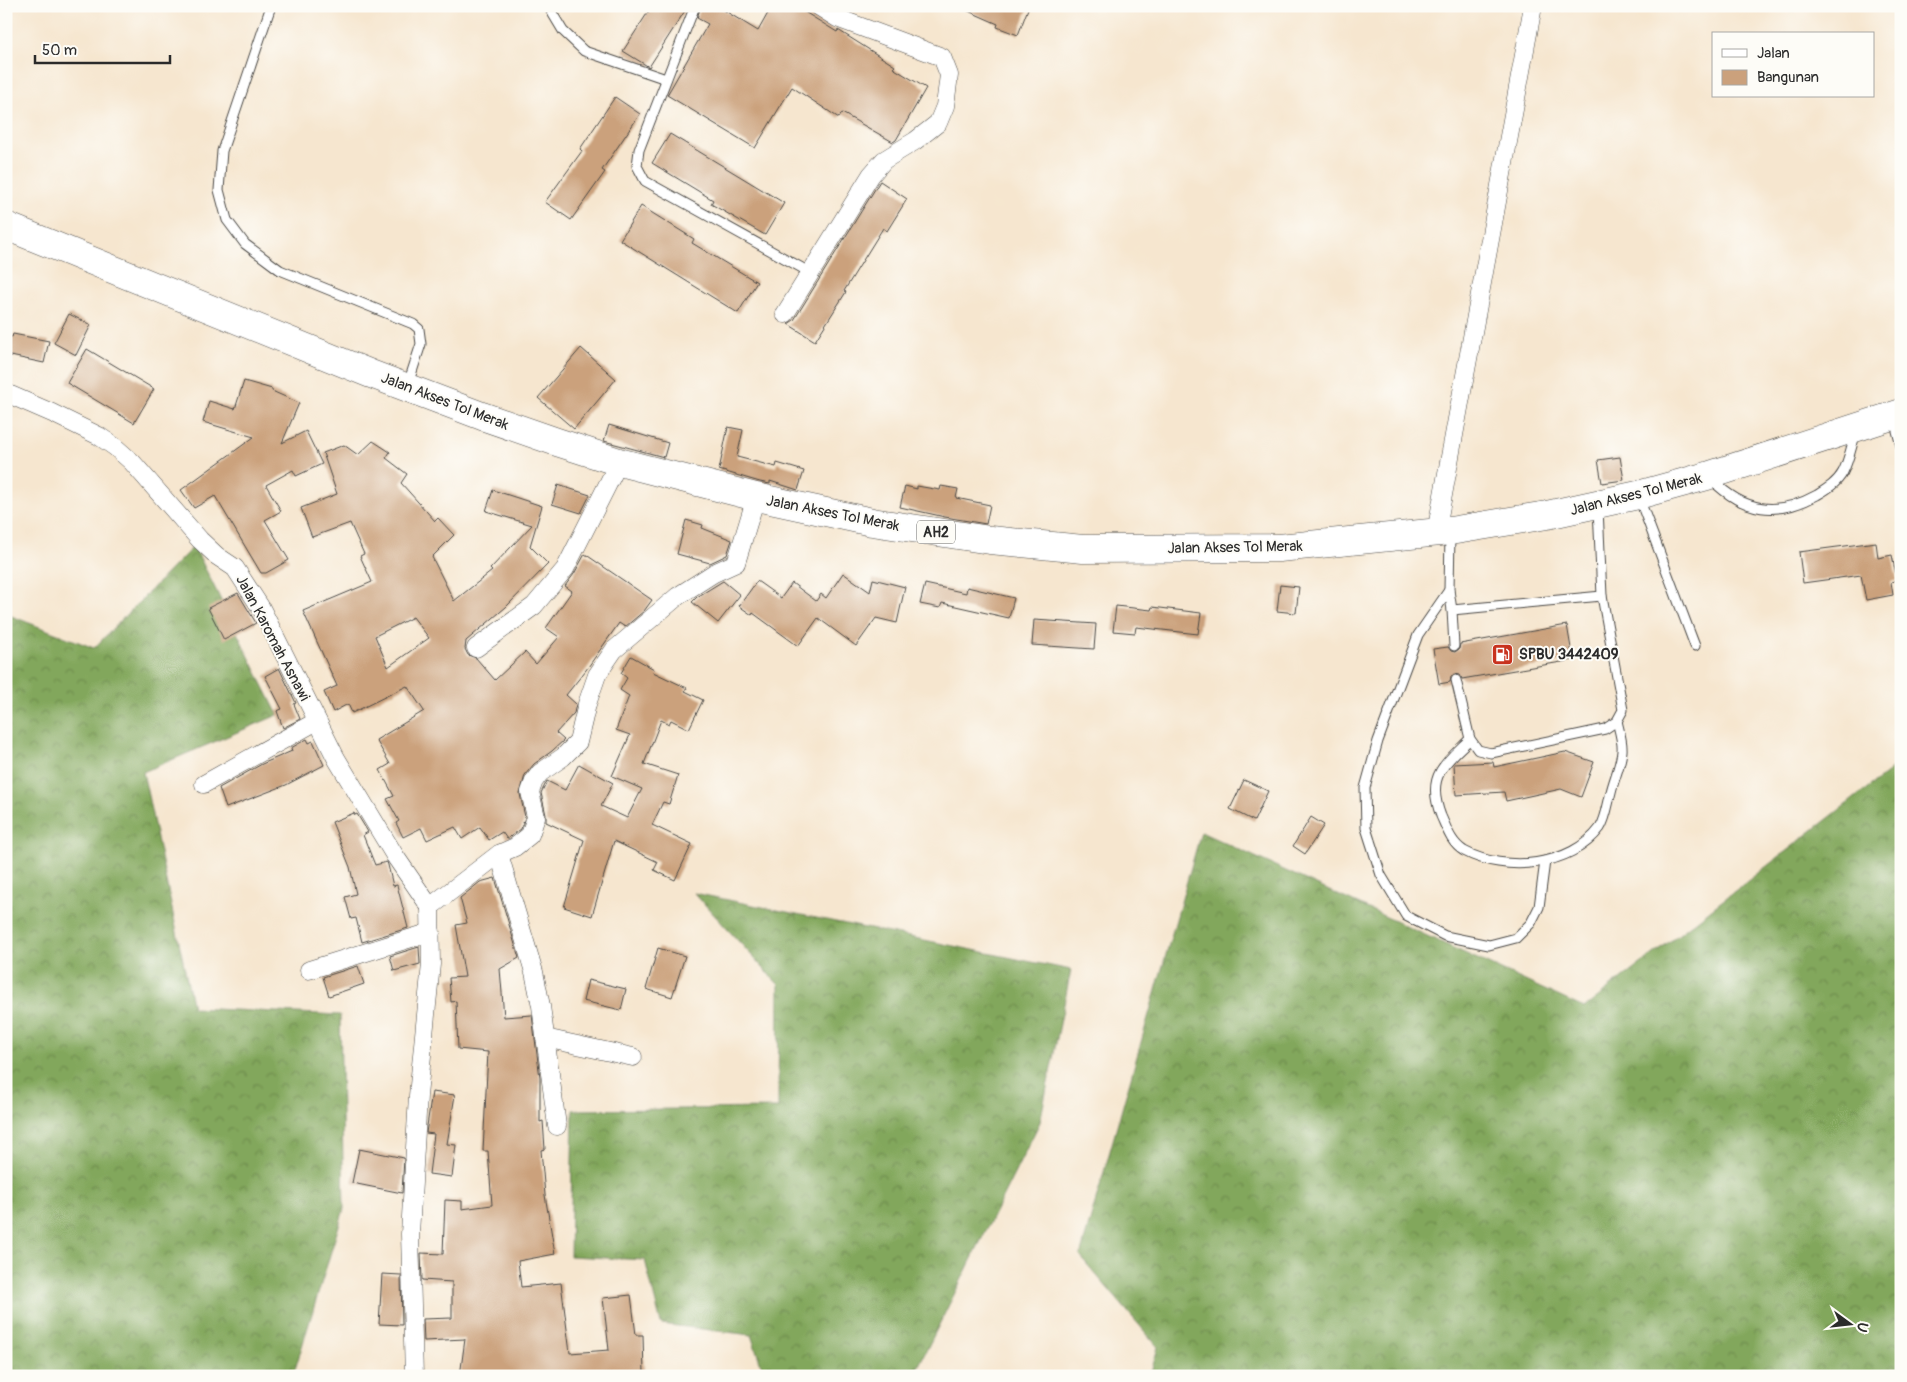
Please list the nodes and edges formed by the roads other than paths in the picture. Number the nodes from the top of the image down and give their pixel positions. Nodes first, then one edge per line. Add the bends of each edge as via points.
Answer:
1 (271, 6) edge
2 (548, 6) edge
3 (694, 6) edge
4 (818, 6) edge
5 (1533, 6) edge
6 (666, 79) junction
7 (6, 226) edge
8 (811, 273) junction
9 (785, 314) dead end
10 (407, 387) junction
11 (6, 393) edge
12 (1897, 415) edge
13 (1858, 427) junction
14 (1901, 446) edge
15 (619, 462) junction
16 (1707, 476) junction
17 (1638, 495) junction
18 (756, 497) junction
19 (1598, 505) junction
20 (1443, 532) junction
21 (1449, 590) junction
22 (1602, 596) junction
23 (1452, 610) junction
24 (1454, 646) dead end
25 (1695, 646) dead end
26 (476, 648) dead end
27 (1456, 680) dead end
28 (317, 721) junction
29 (1617, 721) junction
30 (1470, 739) junction
31 (204, 784) dead end
32 (499, 854) junction
33 (1545, 861) junction
34 (430, 907) junction
35 (431, 932) junction
36 (309, 970) dead end
37 (545, 1038) junction
38 (633, 1057) dead end
39 (557, 1126) dead end
40 (414, 1376) edge

1 - 10 lane via 222,151 220,190 227,220 246,244 280,270 419,328 421,344
2 - 6 lane via 563,32 584,51
3 - 6 lane
4 - 8 street via 838,18 942,57 949,75 945,106 938,123 884,160 871,175
5 - 20 street
6 - 8 lane via 639,150 637,166 645,181
7 - 10 highway, Jalan Akses Tol Merak / AH2
8 - 9 street
10 - 15 highway, Jalan Akses Tol Merak / AH2
11 - 28 street, Jalan Karomah Asnawi via 99,436 115,447 200,540 235,568 261,608
12 - 13 highway, Jalan Akses Tol Merak / AH2
12 - 14 lane
13 - 16 highway, Jalan Akses Tol Merak / AH2
13 - 16 lane via 1843,472 1831,486 1805,501 1771,510 1725,493
15 - 18 highway, Jalan Akses Tol Merak / AH2
15 - 26 street via 565,569 534,606
16 - 17 highway, Jalan Akses Tol Merak / AH2
17 - 19 highway, Jalan Akses Tol Merak / AH2
17 - 25 lane
18 - 20 highway, Jalan Akses Tol Merak / AH2 via 931,532 1083,549 1279,548
18 - 32 street via 736,563 678,596 614,650 597,675 586,704 578,742 534,781 530,792 536,817 530,835
19 - 20 highway, Jalan Akses Tol Merak / AH2
19 - 22 lane
20 - 21 lane
21 - 23 lane
21 - 33 lane via 1418,635 1381,733 1365,788 1366,828 1381,874 1406,916 1445,936 1489,945 1516,938 1531,923 1539,907
22 - 23 lane
22 - 29 lane via 1623,710
23 - 24 lane
27 - 30 lane
28 - 31 street
28 - 34 street, Jalan Karomah Asnawi via 336,758
29 - 30 lane via 1605,728 1491,753 1478,750
29 - 33 lane via 1622,751 1601,826 1589,841
30 - 33 lane via 1446,762 1435,787 1438,807 1450,838 1463,850 1502,864
32 - 34 street
32 - 37 street via 534,972
34 - 35 street
35 - 36 street
35 - 40 street via 410,1234
37 - 38 street
37 - 39 street

